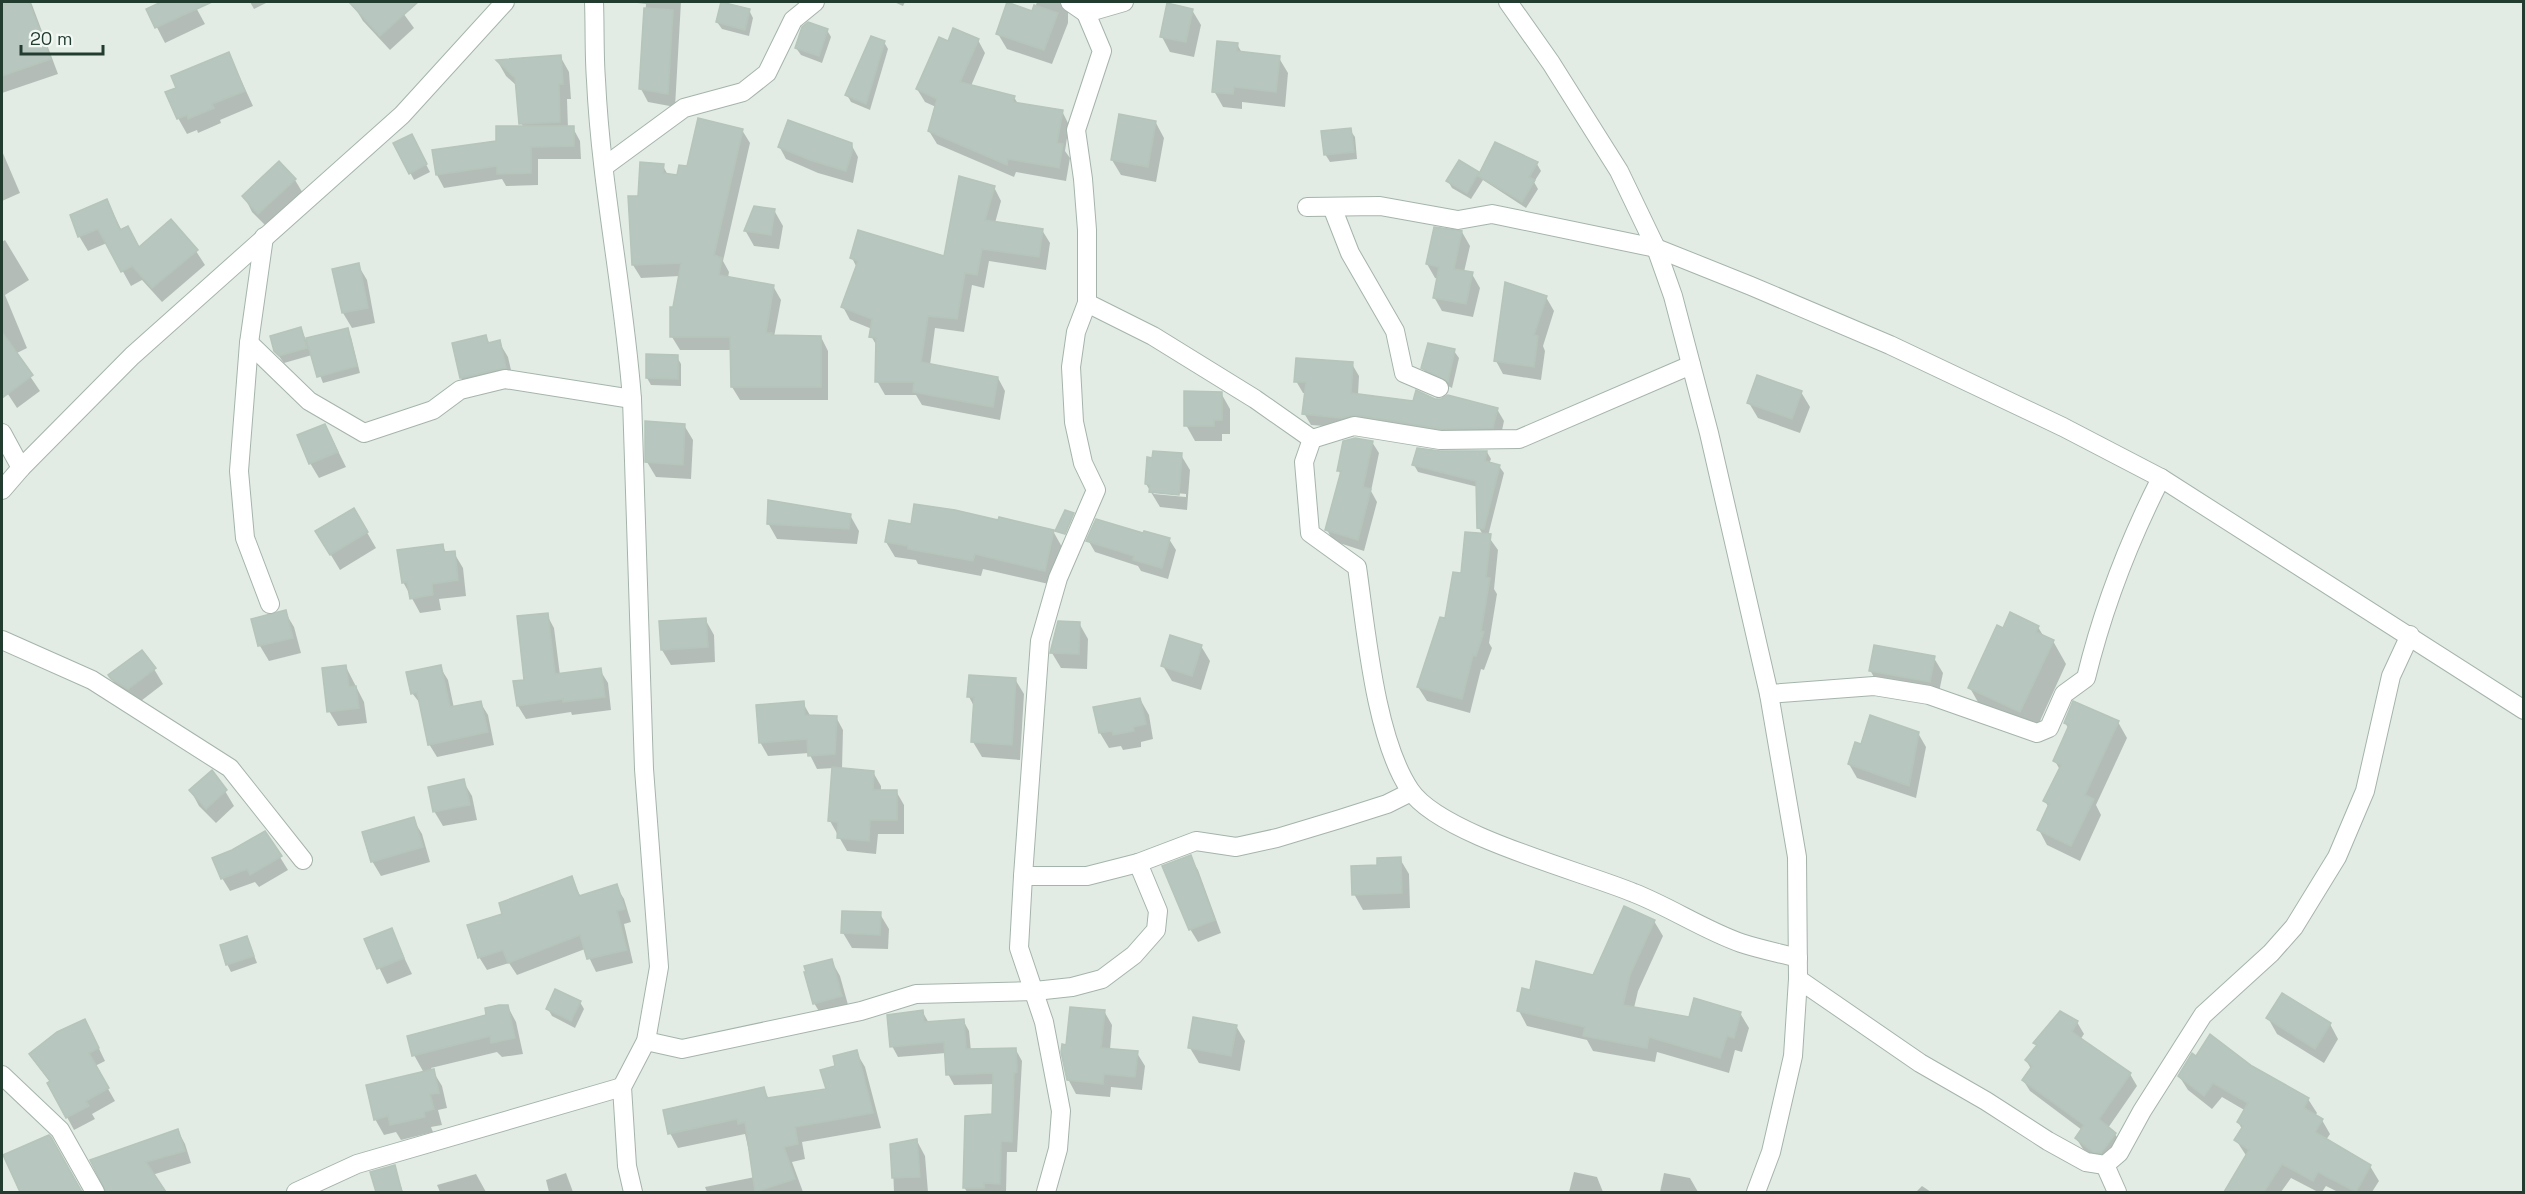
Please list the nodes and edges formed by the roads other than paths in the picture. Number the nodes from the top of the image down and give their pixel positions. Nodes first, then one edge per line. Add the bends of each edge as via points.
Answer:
1 (505, 2) edge
2 (594, 2) edge
3 (815, 2) edge
4 (1070, 2) edge
5 (1124, 2) edge
6 (1508, 2) edge
7 (1086, 13) junction
8 (605, 166) junction
9 (1307, 207) dead end
10 (1332, 207) junction
11 (264, 237) junction
12 (1656, 248) junction
13 (1087, 303) junction
14 (249, 343) junction
15 (1691, 365) junction
16 (1439, 388) dead end
17 (632, 399) junction
18 (2, 433) edge
19 (1312, 440) junction
20 (21, 468) junction
21 (2161, 478) junction
22 (2, 490) edge
23 (270, 603) dead end
24 (2410, 635) junction
25 (2, 640) edge
26 (1768, 694) junction
27 (2523, 710) edge
28 (1411, 792) junction
29 (303, 860) dead end
30 (1138, 863) junction
31 (1023, 876) junction
32 (1798, 958) junction
33 (1798, 979) junction
34 (1035, 991) junction
35 (646, 1041) junction
36 (2, 1075) edge
37 (622, 1087) junction
38 (2105, 1165) junction
39 (95, 1192) edge
40 (296, 1192) edge
41 (633, 1192) edge
42 (1046, 1192) edge
43 (1756, 1192) edge
44 (2117, 1192) edge

1 - 11 street via 402,115
2 - 8 street via 596,80
3 - 8 street via 794,20 767,73 743,92 684,108
4 - 7 street
5 - 7 street
6 - 12 street via 1613,162
7 - 13 street via 1102,51 1076,130 1088,230
8 - 17 street
9 - 10 street
10 - 12 street via 1380,206 1458,220 1492,214
10 - 16 street via 1350,253 1395,331 1404,373
11 - 14 street
11 - 20 street via 132,356
12 - 15 street
12 - 21 street via 1890,345
13 - 19 street via 1153,336 1255,399
13 - 31 street via 1076,332 1071,367 1074,422 1083,463 1096,489 1058,578 1040,641
14 - 17 street via 309,401 364,433 433,410 460,390 505,379
14 - 23 street via 239,471 241,498 245,538
15 - 19 street via 1519,439 1440,440 1354,426
15 - 26 street
17 - 35 street via 644,770 659,967
18 - 20 street
19 - 28 street via 1304,462 1310,533 1357,567 1373,678 1394,761
20 - 22 street
21 - 24 street
21 - 26 street via 2138,524 2098,626 2086,678 2064,694 2049,728 2037,733 1929,695 1874,686
24 - 27 street
24 - 38 street via 2391,676 2365,791 2337,857 2294,927 2203,1015 2119,1153
25 - 29 street via 92,680 230,768
26 - 32 street via 1797,857
28 - 30 street via 1387,804 1277,838 1236,847 1196,841
28 - 32 street via 1443,819 1533,857 1636,893 1740,943
30 - 31 street via 1087,876
30 - 34 street via 1158,911 1156,930 1134,956 1102,979
31 - 34 street via 1019,948
32 - 33 street
33 - 38 street via 1920,1063 2048,1141 2086,1162
33 - 43 street via 1793,1056 1771,1152
34 - 35 street via 916,994 861,1011 682,1049
34 - 42 street via 1061,1111 1058,1149
35 - 37 street
36 - 39 street via 60,1130
37 - 40 street via 357,1164
37 - 41 street via 627,1166
38 - 44 street

